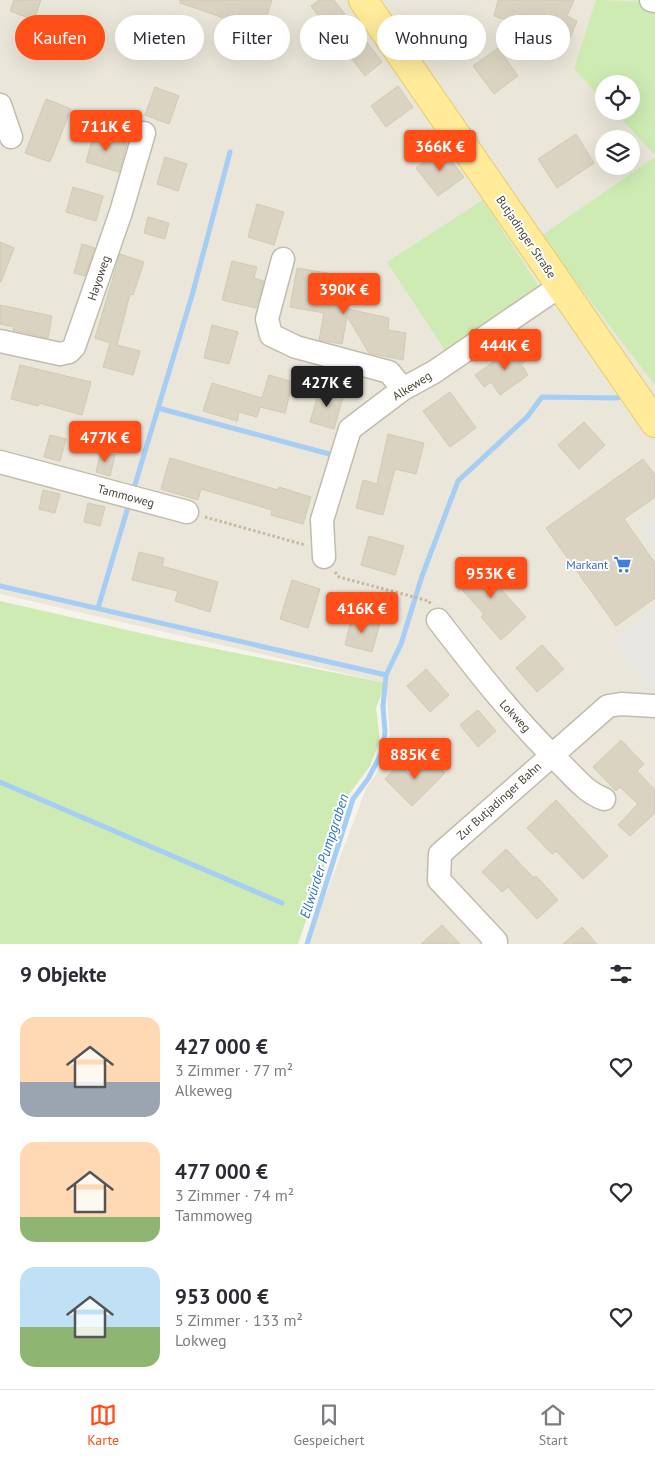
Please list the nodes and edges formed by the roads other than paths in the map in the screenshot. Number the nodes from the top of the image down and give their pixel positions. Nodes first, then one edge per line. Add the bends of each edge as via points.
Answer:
1 (363, 0) edge
2 (651, 0) edge
3 (655, 1) edge
4 (0, 104) edge
5 (144, 133) dead end
6 (11, 137) dead end
7 (283, 259) dead end
8 (560, 286) junction
9 (0, 341) edge
10 (403, 389) junction
11 (655, 423) edge
12 (0, 462) edge
13 (188, 512) road end
14 (324, 557) dead end
15 (438, 620) dead end
16 (655, 706) edge
17 (551, 755) junction
18 (604, 799) dead end
19 (493, 944) edge

1 - 8 main road, Butjadinger Straße
2 - 3 street
4 - 6 street
5 - 9 street, Hayoweg via 122,212 74,347 60,354
7 - 10 street via 267,318 271,335 296,347 389,372
8 - 10 street, Alkeweg via 434,372
8 - 11 main road, Butjadinger Straße
10 - 14 street, Alkeweg via 350,429 322,520
12 - 13 street, Tammoweg
15 - 17 street, Lokweg via 489,687
16 - 17 street, Zur Butjadinger Bahn via 608,706
17 - 18 street, Lokweg via 592,795
17 - 19 street, Zur Butjadinger Bahn via 440,854 439,880 496,941

